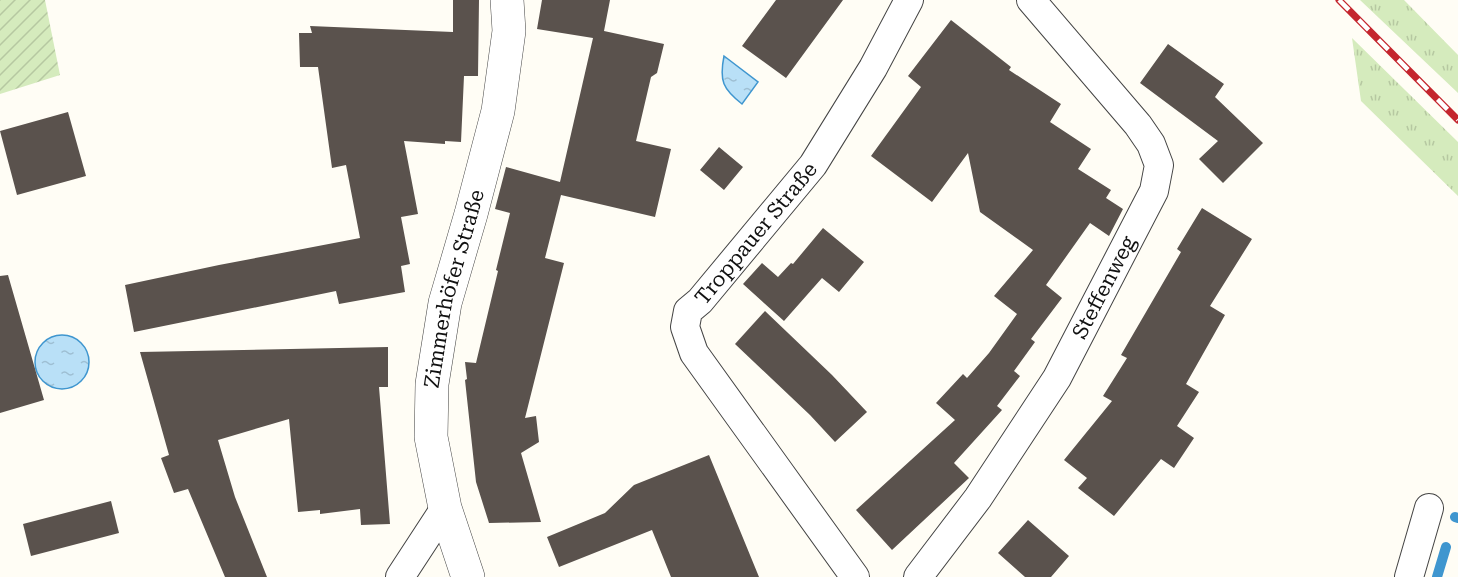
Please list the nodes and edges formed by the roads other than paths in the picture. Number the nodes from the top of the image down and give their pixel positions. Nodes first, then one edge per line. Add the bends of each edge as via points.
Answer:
1 (507, 0) edge
2 (909, 0) edge
3 (1031, 0) edge
4 (445, 508) junction
5 (1429, 508) dead end
6 (400, 577) edge
7 (468, 577) edge
8 (855, 577) edge
9 (918, 577) edge
10 (1409, 577) edge

1 - 4 street, Zimmerhöfer Straße via 509,31 498,111 445,303 432,384 431,437
2 - 8 street, Troppauer Straße via 873,68 813,165 688,311 685,327 694,353
3 - 9 street, Steffenweg via 1151,144 1159,165 1154,191 1057,378 978,498
4 - 6 street
4 - 7 street, Zimmerhöfer Straße
5 - 10 street

